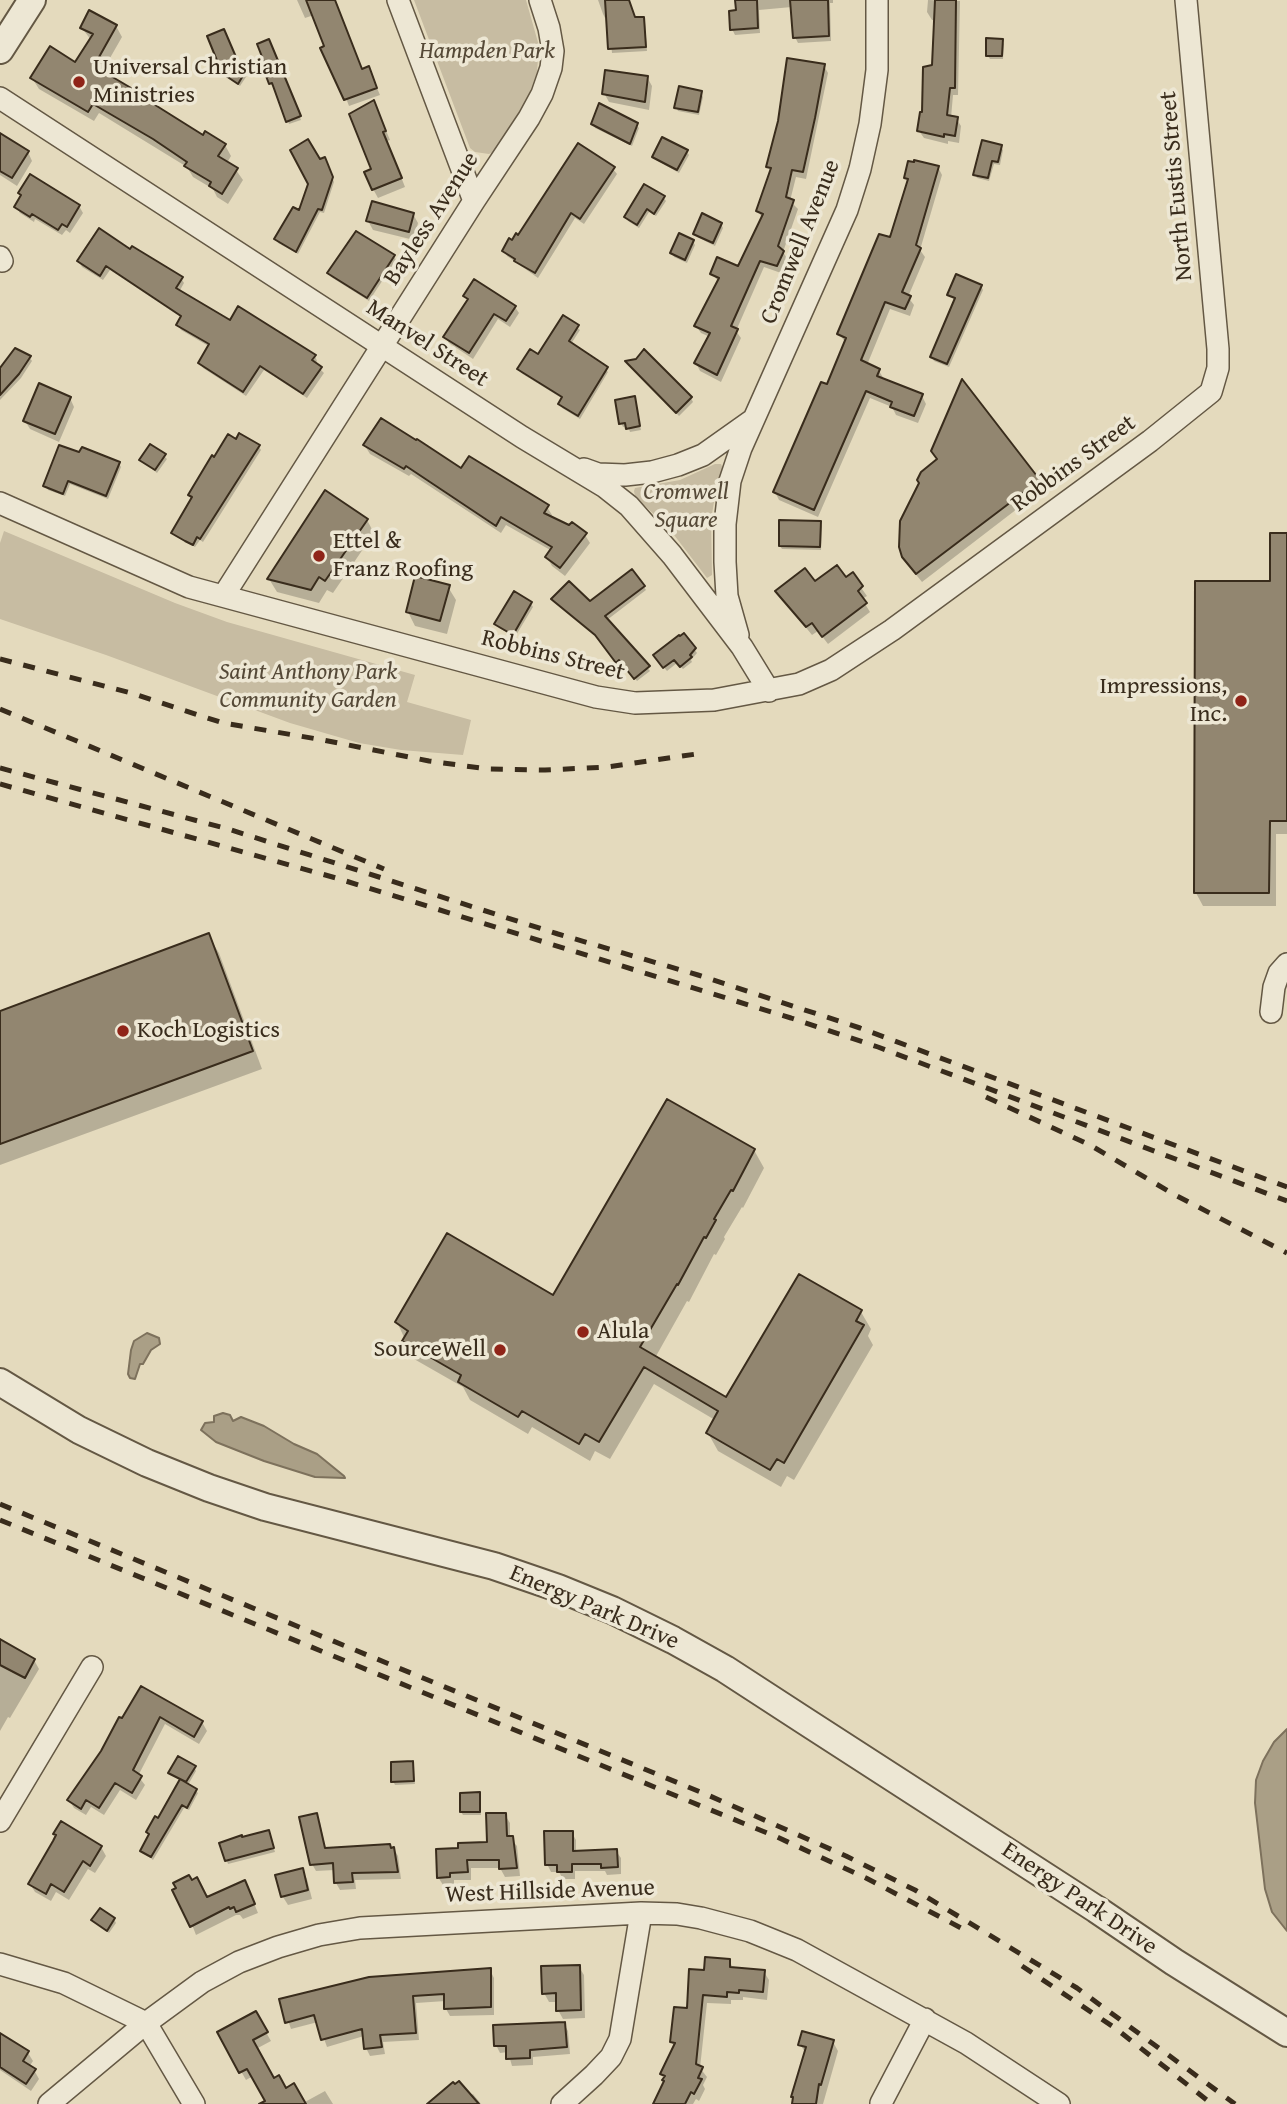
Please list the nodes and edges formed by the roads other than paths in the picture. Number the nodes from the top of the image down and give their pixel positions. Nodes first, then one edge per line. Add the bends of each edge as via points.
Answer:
1 (32, 0) edge
2 (398, 0) edge
3 (540, 0) edge
4 (877, 0) edge
5 (1186, 0) edge
6 (0, 50) edge
7 (0, 98) edge
8 (474, 201) junction
9 (382, 346) junction
10 (1217, 368) joint
11 (758, 415) junction
12 (574, 467) junction
13 (0, 503) edge
14 (224, 596) junction
15 (742, 647) junction
16 (769, 691) junction
17 (1287, 964) edge
18 (1271, 1012) dead end
19 (0, 1382) edge
20 (92, 1667) dead end
21 (0, 1821) edge
22 (641, 1913) junction
23 (0, 1964) edge
24 (925, 2019) junction
25 (146, 2024) junction
26 (1287, 2033) edge
27 (881, 2103) edge
28 (49, 2104) edge
29 (194, 2104) edge
30 (562, 2104) edge
31 (1059, 2104) edge

1 - 6 street
2 - 8 street
3 - 8 street, Bayless Avenue via 553,51 551,68 529,118
4 - 11 street, Cromwell Avenue via 877,70 860,170 848,210
5 - 10 street, North Eustis Street
7 - 9 street, Manvel Street
8 - 9 street, Bayless Avenue
9 - 12 street, Manvel Street
9 - 14 street, Bayless Avenue
10 - 16 street, Robbins Street via 1211,393 892,630 831,670
11 - 12 street, Cromwell Avenue via 703,455 678,465 625,475
11 - 15 street, Cromwell Avenue via 730,481 725,524 727,596
12 - 15 street, Manvel Street via 629,506 652,530
13 - 14 street, Robbins Street via 189,587
14 - 16 street, Robbins Street via 596,697 673,702
15 - 16 street, Manvel Street
17 - 18 street via 1274,987
19 - 26 street, Energy Park Drive via 79,1430 209,1488 265,1507 494,1566 612,1610 673,1640 817,1728
20 - 21 street
22 - 24 street, West Hillside Avenue via 677,1914 750,1931 797,1950
22 - 25 street, West Hillside Avenue via 360,1927 319,1935 239,1962 202,1982
22 - 30 street via 620,2039 611,2057
23 - 25 street via 64,1983
24 - 27 street
24 - 31 street, West Hillside Avenue
25 - 28 street, West Hillside Avenue
25 - 29 street

